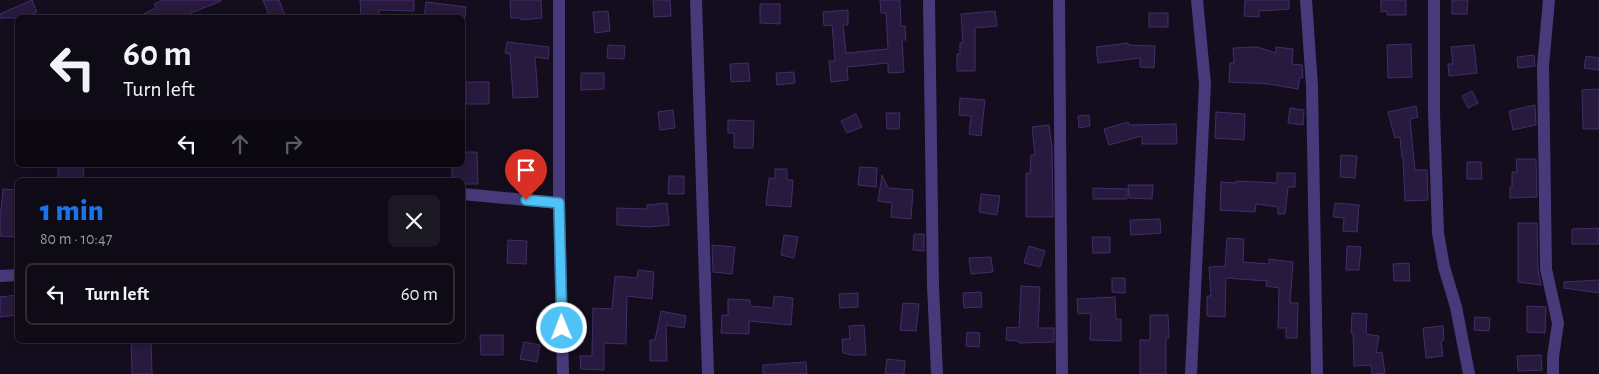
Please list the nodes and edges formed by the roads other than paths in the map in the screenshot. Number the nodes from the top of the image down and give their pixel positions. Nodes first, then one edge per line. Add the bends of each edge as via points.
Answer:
1 (559, 0) edge
2 (696, 0) edge
3 (929, 0) edge
4 (1059, 0) edge
5 (1197, 0) edge
6 (1306, 0) edge
7 (1434, 0) edge
8 (1549, 0) edge
9 (465, 194) edge
10 (559, 203) junction
11 (15, 275) edge
12 (0, 276) edge
13 (563, 374) edge
14 (708, 374) edge
15 (937, 374) edge
16 (1062, 374) edge
17 (1191, 374) edge
18 (1317, 374) edge
19 (1470, 374) edge
20 (1553, 374) edge

1 - 10 street
2 - 14 street
3 - 15 street
4 - 16 street
5 - 17 street via 1205,84
6 - 18 street via 1312,86
7 - 19 street via 1438,233
8 - 20 street via 1543,66 1546,270 1558,323
9 - 10 street
10 - 13 street
11 - 12 street

